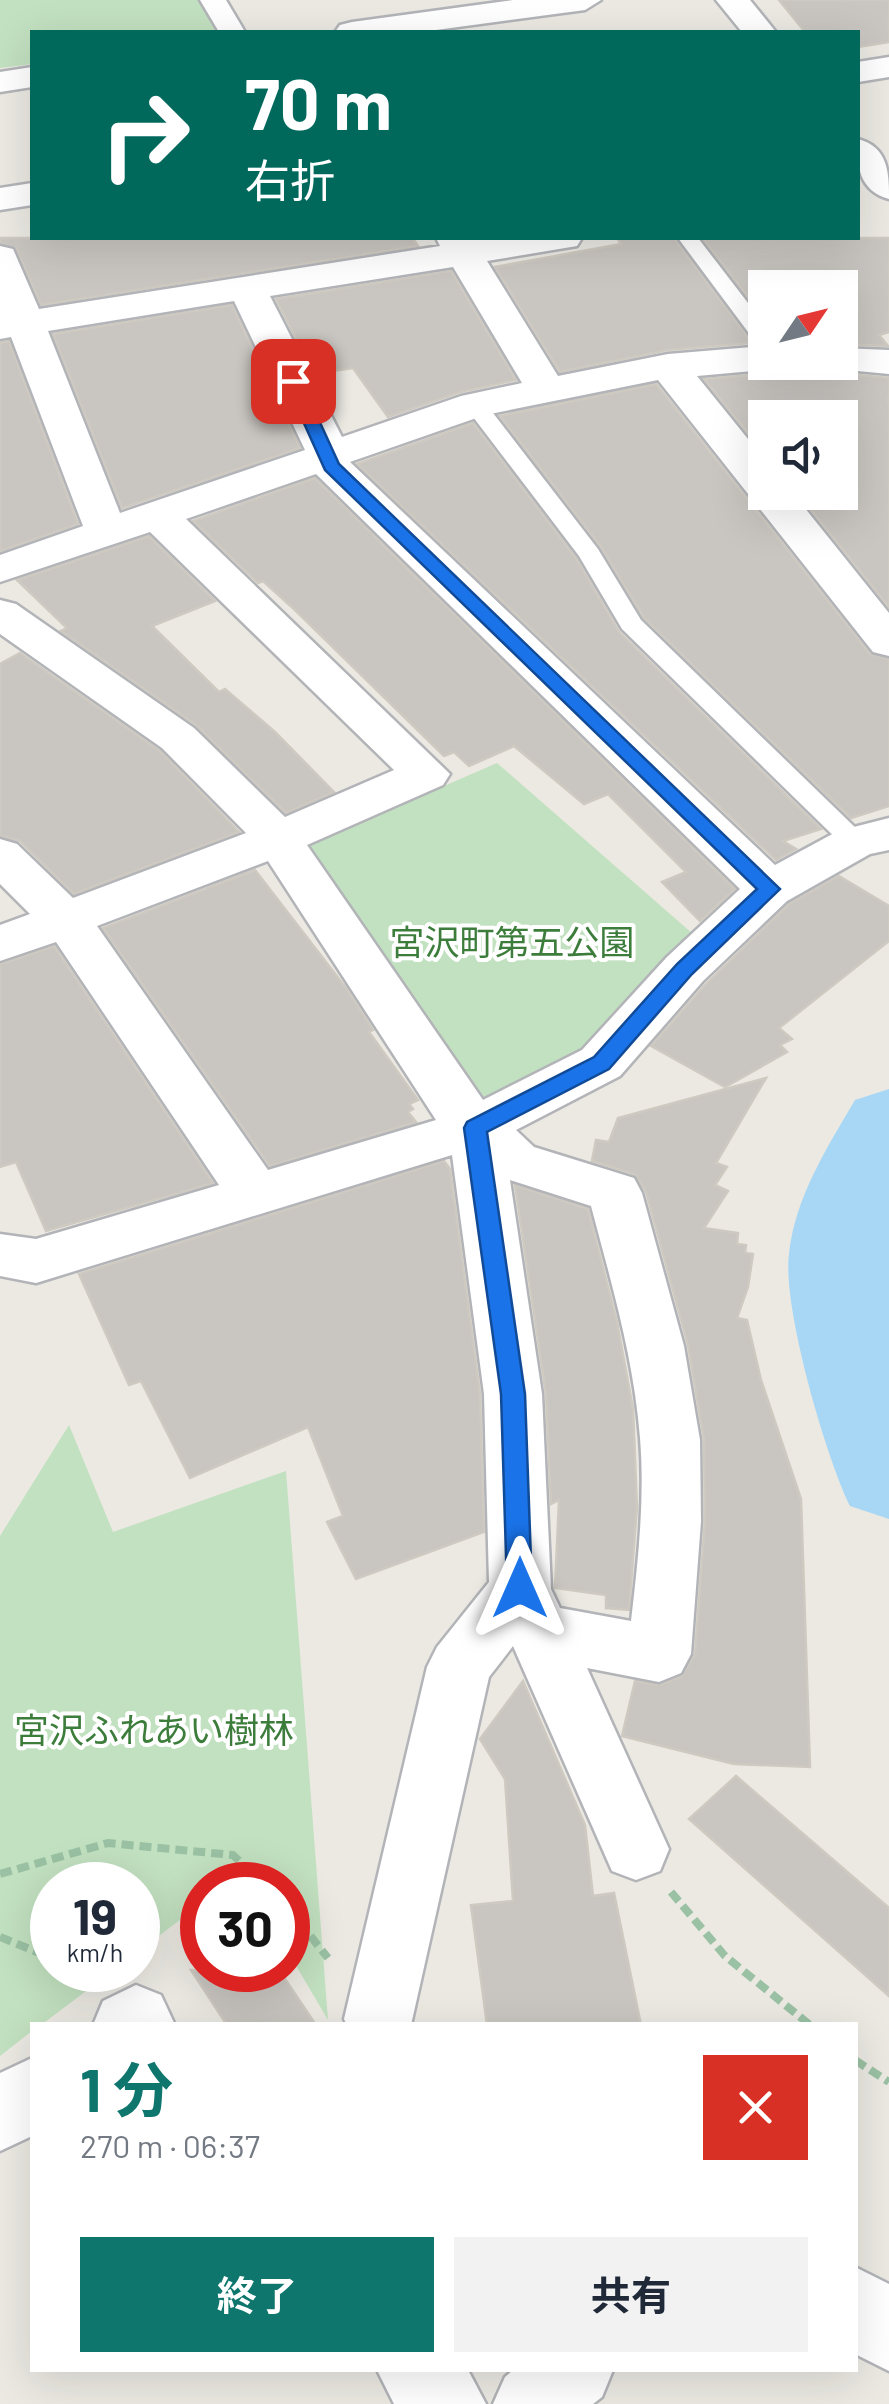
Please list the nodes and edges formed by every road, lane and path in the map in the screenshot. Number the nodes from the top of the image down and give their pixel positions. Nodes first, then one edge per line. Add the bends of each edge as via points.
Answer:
1 (213, 0) edge
2 (585, 0) edge
3 (732, 0) edge
4 (231, 30) edge
5 (367, 30) edge
6 (757, 30) edge
7 (889, 67) edge
8 (860, 72) edge
9 (30, 77) edge
10 (0, 82) edge
11 (860, 152) edge
12 (889, 187) edge
13 (860, 192) edge
14 (30, 194) edge
15 (0, 199) edge
16 (538, 240) edge
17 (690, 240) edge
18 (458, 246) edge
19 (0, 257) edge
20 (247, 288) junction
21 (748, 317) edge
22 (13, 324) edge
23 (748, 359) edge
24 (858, 361) edge
25 (889, 362) edge
26 (668, 366) junction
27 (546, 388) junction
28 (475, 405) junction
29 (327, 453) junction
30 (748, 466) edge
31 (783, 510) edge
32 (158, 516) junction
33 (107, 534) junction
34 (0, 569) edge
35 (0, 613) edge
36 (889, 642) edge
37 (872, 838) edge
38 (278, 839) junction
39 (0, 855) edge
40 (770, 889) junction
41 (68, 922) junction
42 (0, 944) edge
43 (475, 1128) junction
44 (254, 1193) junction
45 (0, 1255) edge
46 (528, 1610) junction
47 (636, 1849) joint
48 (242, 1862) edge
49 (0, 1874) edge
50 (0, 1937) edge
51 (30, 1949) edge
52 (379, 2019) dead end
53 (806, 2022) edge
54 (858, 2062) edge
55 (889, 2082) edge
56 (30, 2094) edge
57 (0, 2116) edge
58 (858, 2308) edge
59 (889, 2333) edge
60 (417, 2372) edge
61 (572, 2372) edge
62 (447, 2404) edge
63 (532, 2404) edge

1 - 4 street
2 - 5 street
3 - 6 street
7 - 8 street
9 - 10 street
11 - 12 street
12 - 13 street
14 - 15 street
16 - 18 street
17 - 21 lane
18 - 20 street
18 - 27 street
19 - 22 street
20 - 22 street
20 - 29 street
22 - 33 street
23 - 26 street
24 - 25 street
26 - 27 street
26 - 30 street
27 - 28 street
28 - 29 street
28 - 37 lane via 590,554 631,624
29 - 32 street
29 - 40 street via 331,466
31 - 36 street
32 - 33 street
32 - 38 street via 426,774
33 - 34 street
35 - 38 street via 178,738
37 - 40 street
38 - 41 street
38 - 43 street
39 - 41 street
40 - 43 street via 685,969 601,1063
41 - 42 street
41 - 44 street
43 - 44 street
43 - 46 street via 513,1394
43 - 46 street via 515,1161 615,1193 649,1316 670,1438 672,1516 658,1654
44 - 45 street via 36,1261
46 - 47 street
46 - 52 street via 458,1667
47 - 53 path via 724,1956
48 - 49 path via 234,1854 108,1842
50 - 51 path
54 - 55 path
56 - 57 street
58 - 59 street
60 - 62 street
61 - 63 street

